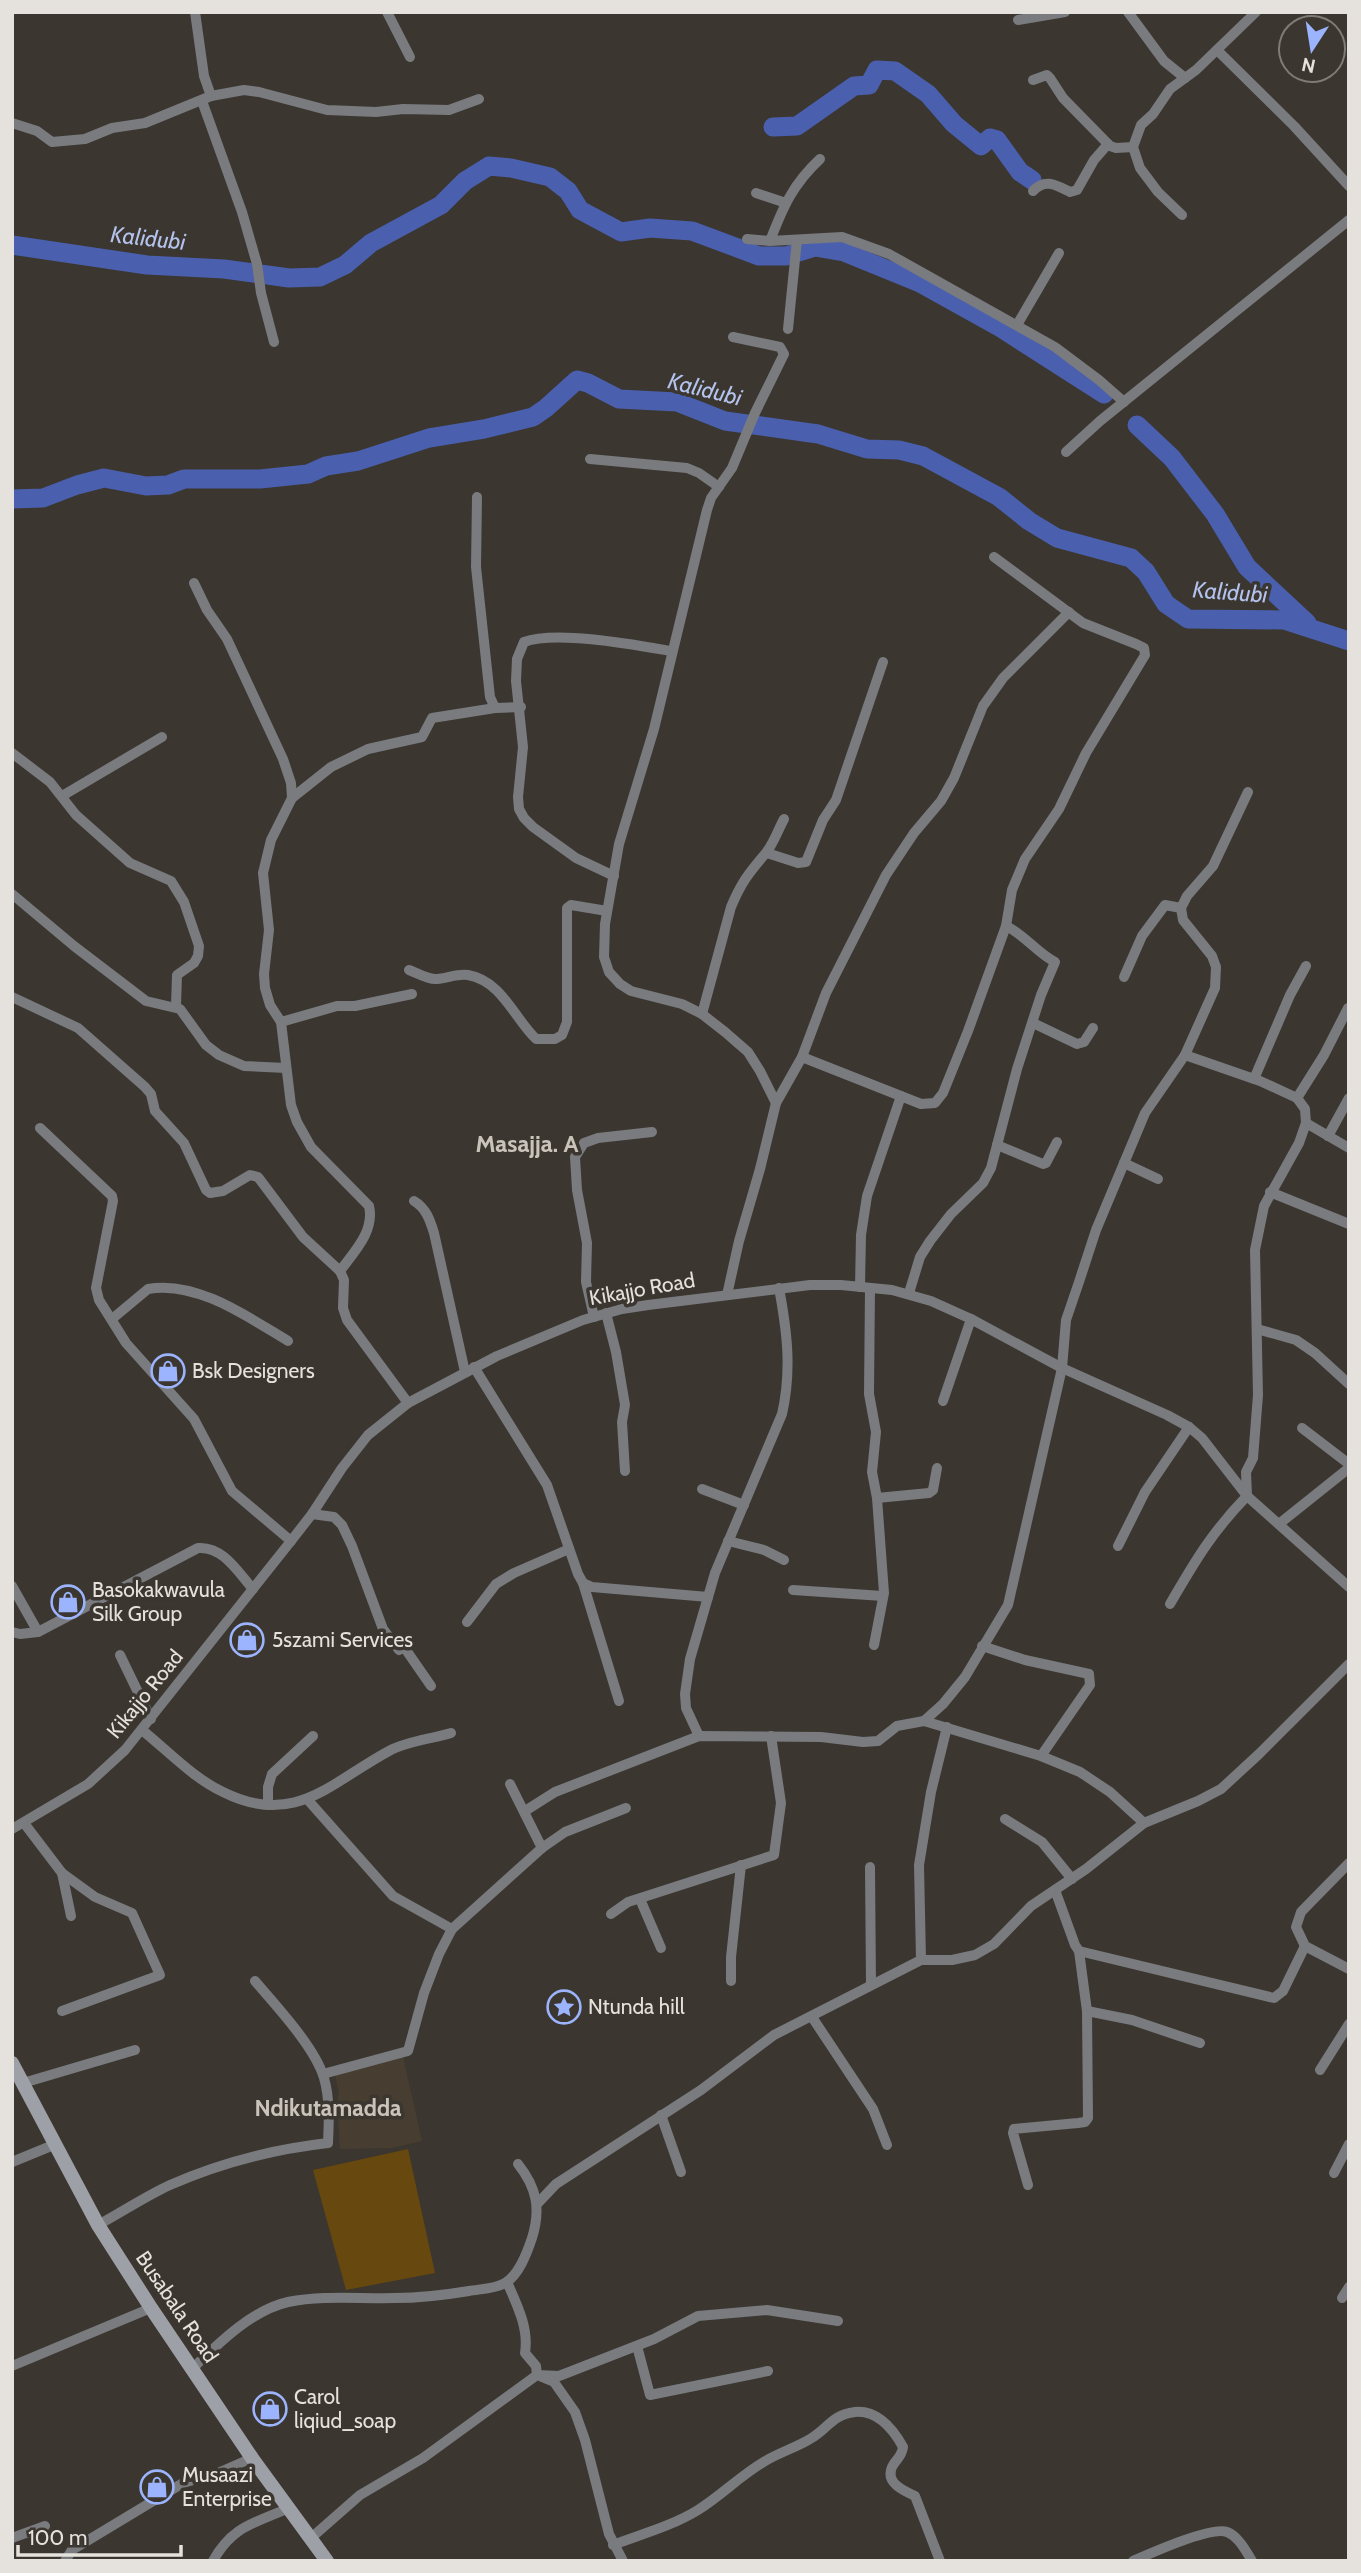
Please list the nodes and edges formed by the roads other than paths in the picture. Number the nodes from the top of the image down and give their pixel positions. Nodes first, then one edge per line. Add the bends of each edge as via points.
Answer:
1 (195, 12) edge
2 (387, 12) edge
3 (1065, 12) edge
4 (1128, 12) edge
5 (1255, 12) edge
6 (1018, 20) dead end
7 (1217, 50) junction
8 (410, 57) dead end
9 (1185, 78) junction
10 (1033, 80) dead end
11 (206, 98) junction
12 (479, 99) dead end
13 (12, 123) edge
14 (1108, 144) junction
15 (1133, 147) junction
16 (820, 159) dead end
17 (1349, 186) edge
18 (1032, 191) dead end
19 (756, 193) dead end
20 (786, 203) junction
21 (1182, 215) dead end
22 (1349, 220) edge
23 (747, 239) dead end
24 (770, 241) junction
25 (796, 243) junction
26 (1059, 253) dead end
27 (1017, 325) junction
28 (788, 329) dead end
29 (733, 337) dead end
30 (274, 342) dead end
31 (1124, 402) junction
32 (1066, 452) dead end
33 (590, 459) dead end
34 (719, 487) junction
35 (477, 497) dead end
36 (994, 557) dead end
37 (194, 583) dead end
38 (1069, 612) junction
39 (671, 651) junction
40 (883, 662) dead end
41 (521, 707) junction
42 (495, 708) junction
43 (162, 737) dead end
44 (12, 753) edge
45 (1248, 792) dead end
46 (62, 796) junction
47 (292, 798) junction
48 (784, 819) dead end
49 (766, 853) junction
50 (614, 876) junction
51 (12, 894) edge
52 (1181, 908) junction
53 (607, 911) junction
54 (1006, 926) junction
55 (1307, 966) dead end
56 (409, 970) dead end
57 (1124, 976) dead end
58 (412, 994) dead end
59 (12, 997) edge
60 (176, 1006) junction
61 (1348, 1008) edge
62 (702, 1014) junction
63 (281, 1022) junction
64 (1033, 1023) junction
65 (1093, 1028) dead end
66 (1185, 1055) junction
67 (802, 1057) junction
68 (286, 1068) junction
69 (1254, 1079) junction
70 (901, 1096) junction
71 (1297, 1098) junction
72 (1349, 1098) edge
73 (776, 1103) junction
74 (1306, 1123) junction
75 (40, 1128) dead end
76 (652, 1132) dead end
77 (1328, 1136) junction
78 (1057, 1142) dead end
79 (997, 1145) junction
80 (1349, 1148) edge
81 (1124, 1163) junction
82 (1158, 1179) dead end
83 (1270, 1192) junction
84 (414, 1201) dead end
85 (1349, 1224) edge
86 (340, 1271) junction
87 (865, 1287) junction
88 (779, 1288) junction
89 (909, 1293) junction
90 (727, 1294) junction
91 (606, 1313) junction
92 (594, 1317) junction
93 (112, 1319) junction
94 (971, 1319) junction
95 (1257, 1329) junction
96 (288, 1341) dead end
97 (1062, 1368) junction
98 (470, 1370) junction
99 (1349, 1384) edge
100 (943, 1401) dead end
101 (408, 1403) junction
102 (1189, 1427) junction
103 (1302, 1429) dead end
104 (1349, 1466) edge
105 (937, 1468) dead end
106 (625, 1471) dead end
107 (702, 1489) dead end
108 (1247, 1496) junction
109 (877, 1498) junction
110 (744, 1505) junction
111 (312, 1514) junction
112 (1279, 1524) junction
113 (728, 1541) junction
114 (291, 1542) junction
115 (1118, 1546) dead end
116 (569, 1549) junction
117 (784, 1560) dead end
118 (583, 1583) junction
119 (12, 1586) edge
120 (1349, 1587) edge
121 (253, 1589) junction
122 (793, 1590) dead end
123 (883, 1596) junction
124 (708, 1597) junction
125 (1170, 1604) dead end
126 (467, 1622) dead end
127 (12, 1632) edge
128 (38, 1632) junction
129 (874, 1645) dead end
130 (982, 1646) junction
131 (120, 1656) dead end
132 (1349, 1664) edge
133 (431, 1686) dead end
134 (619, 1701) dead end
135 (151, 1719) junction
136 (924, 1721) junction
137 (947, 1727) junction
138 (142, 1730) junction
139 (451, 1733) dead end
140 (313, 1736) dead end
141 (699, 1736) junction
142 (771, 1737) junction
143 (1041, 1756) junction
144 (510, 1784) dead end
145 (307, 1799) junction
146 (268, 1805) junction
147 (626, 1808) dead end
148 (525, 1811) junction
149 (1005, 1819) dead end
150 (24, 1823) junction
151 (1144, 1823) junction
152 (12, 1829) edge
153 (542, 1848) junction
154 (1349, 1863) edge
155 (741, 1865) junction
156 (870, 1867) dead end
157 (62, 1872) junction
158 (1072, 1879) junction
159 (1055, 1890) junction
160 (640, 1899) junction
161 (611, 1914) dead end
162 (71, 1916) dead end
163 (452, 1929) junction
164 (1305, 1946) junction
165 (661, 1948) dead end
166 (1079, 1951) junction
167 (921, 1959) junction
168 (1349, 1969) edge
169 (255, 1981) dead end
170 (732, 1982) dead end
171 (870, 1985) junction
172 (62, 2011) dead end
173 (1087, 2011) junction
174 (812, 2017) junction
175 (1349, 2024) edge
176 (1200, 2043) dead end
177 (135, 2050) dead end
178 (12, 2063) edge
179 (1320, 2070) dead end
180 (323, 2074) junction
181 (23, 2083) junction
182 (661, 2115) junction
183 (56, 2144) junction
184 (1349, 2144) edge
185 (887, 2145) dead end
186 (12, 2162) edge
187 (518, 2164) dead end
188 (681, 2172) dead end
189 (1334, 2173) dead end
190 (1028, 2185) dead end
191 (538, 2203) junction
192 (98, 2225) junction
193 (508, 2282) junction
194 (1349, 2287) edge
195 (1342, 2298) dead end
196 (150, 2308) junction
197 (838, 2321) dead end
198 (637, 2346) junction
199 (12, 2366) edge
200 (193, 2368) junction
201 (768, 2371) dead end
202 (537, 2375) junction
203 (251, 2458) junction
204 (289, 2508) junction
205 (45, 2526) dead end
206 (12, 2538) edge
207 (311, 2538) junction
208 (613, 2545) junction
209 (65, 2561) edge
210 (213, 2561) edge
211 (327, 2561) edge
212 (623, 2561) edge
213 (940, 2561) edge
214 (1133, 2561) edge
215 (1252, 2561) edge

1 - 11 street
2 - 8 street
3 - 6 street
4 - 9 street via 1164,61
5 - 7 street
7 - 9 street
7 - 17 street
9 - 15 street via 1141,125
10 - 14 street via 1050,78
11 - 12 street via 233,91 259,92 327,110 376,112 449,110
11 - 13 street via 145,123 112,128 85,139 52,142 37,131
11 - 30 street via 257,264
14 - 15 street
14 - 18 street via 1077,190 1044,183
15 - 21 street via 1140,168
16 - 20 street via 802,176
19 - 20 street
20 - 24 street
22 - 31 street
23 - 24 street
24 - 25 street
25 - 27 street via 842,237 889,254
25 - 28 street
26 - 27 street
27 - 31 street via 1055,347
29 - 34 street via 784,351 732,468
31 - 32 street
33 - 34 street via 687,468
34 - 39 street via 707,510
35 - 42 street via 476,566
36 - 38 street
37 - 47 street via 227,639 283,759
38 - 54 street via 1094,628 1144,648 1145,655 1086,753 1059,809 1025,859 1012,890
38 - 67 street via 1003,678 983,706 942,801 886,875 825,993
39 - 41 street via 572,638 532,639 524,642 517,659
39 - 50 street
40 - 49 street via 836,800 806,862
41 - 42 street
41 - 50 street via 519,809 524,818 576,858
42 - 47 street via 432,718 422,737 368,749 331,766
43 - 46 street
44 - 46 street
45 - 52 street via 1213,866
46 - 60 street via 76,815 130,863 171,881 184,902 199,946 194,962 177,975
47 - 63 street via 271,840 263,873 269,930 265,988
48 - 49 street
49 - 62 street via 746,875 731,907
50 - 53 street
51 - 60 street via 146,1001
52 - 57 street via 1165,905 1142,936
52 - 66 street via 1183,919 1205,944 1216,967 1215,988
53 - 56 street via 567,908 567,1022 555,1039 536,1039 505,999 480,979 469,975 435,979
53 - 62 street via 604,957 614,978 631,991
54 - 64 street via 1055,962
54 - 70 street via 943,1093 929,1104
55 - 69 street
58 - 63 street via 337,1006
59 - 86 street via 78,1028 145,1087 155,1111 184,1143 206,1190 223,1192 254,1175 303,1237
60 - 68 street via 219,1055 244,1066
61 - 71 street
62 - 73 street via 748,1052
63 - 68 street
64 - 65 street via 1077,1045
64 - 79 street
66 - 69 street
66 - 81 street via 1145,1113
67 - 70 street
67 - 73 street
68 - 86 street via 291,1105 304,1136 369,1206 369,1228
69 - 71 street
70 - 87 street via 867,1196 861,1235
71 - 74 street via 1305,1109
72 - 77 street
73 - 90 street
74 - 77 street
74 - 83 street
75 - 93 street via 112,1196 96,1292
76 - 92 street via 598,1138 584,1143 575,1157 587,1243 586,1282
77 - 80 street
78 - 79 street via 1043,1164
79 - 89 street via 983,1183 951,1214 920,1257
81 - 82 street
81 - 97 street via 1066,1320
83 - 85 street
83 - 95 street via 1255,1250
84 - 98 street via 428,1216 434,1233
86 - 101 street via 347,1320
87 - 88 street, Kikajjo Road
87 - 89 street, Kikajjo Road
87 - 109 street
88 - 90 street, Kikajjo Road
88 - 110 street via 788,1338 788,1389
89 - 94 street, Kikajjo Road
90 - 91 street, Kikajjo Road
91 - 92 street, Kikajjo Road
91 - 106 street via 625,1405
92 - 98 street, Kikajjo Road
93 - 96 street via 148,1289 179,1289 224,1303
93 - 114 street via 126,1343 194,1419 232,1491
94 - 97 street, Kikajjo Road
94 - 100 street
95 - 99 street via 1296,1340
95 - 108 street via 1258,1395 1253,1458 1246,1472
97 - 102 street, Kikajjo Road
97 - 130 street via 1008,1605
98 - 101 street, Kikajjo Road
98 - 116 street via 547,1485
101 - 111 street, Kikajjo Road via 368,1435
102 - 108 street, Kikajjo Road
102 - 115 street via 1145,1492
103 - 104 street
104 - 112 street
105 - 109 street via 929,1493
107 - 110 street
108 - 112 street, Kikajjo Road
108 - 125 street via 1200,1552
109 - 123 street
110 - 113 street
111 - 114 street, Kikajjo Road
111 - 133 street via 334,1517 342,1525 383,1629 399,1650 404,1647
112 - 120 street, Kikajjo Road
113 - 117 street
113 - 124 street
114 - 121 street, Kikajjo Road
116 - 118 street
116 - 126 street via 496,1584
118 - 124 street
118 - 134 street
119 - 128 street
121 - 128 street via 218,1551 198,1548
121 - 135 street, Kikajjo Road
122 - 123 street
123 - 129 street
124 - 141 street via 685,1695
127 - 128 street
130 - 136 street via 965,1677
130 - 143 street via 1089,1674 1090,1685
131 - 135 street
132 - 151 street via 1221,1789
135 - 138 street, Kikajjo Road
136 - 137 street
136 - 142 street via 897,1726 878,1741
137 - 143 street
137 - 167 street via 919,1866
138 - 146 street via 204,1781 243,1800
138 - 150 street, Kikajjo Road via 88,1784
139 - 145 street via 391,1749
140 - 146 street via 272,1774
141 - 142 street
141 - 148 street via 555,1792
142 - 155 street via 781,1803 774,1855
143 - 151 street via 1110,1791
144 - 148 street
145 - 146 street
145 - 163 street via 393,1896
147 - 153 street via 565,1832
148 - 153 street
149 - 158 street via 1042,1842
150 - 152 street, Kikajjo Road
150 - 157 street
151 - 158 street
153 - 163 street
154 - 164 street via 1301,1912 1296,1927
155 - 160 street
155 - 170 street
156 - 171 street
157 - 162 street
157 - 172 street via 95,1896 132,1913 160,1975
158 - 159 street
159 - 166 street
159 - 167 street via 975,1955
160 - 161 street
160 - 165 street
163 - 180 street via 424,1993 408,2051
164 - 166 street via 1283,1991 1274,1998
164 - 168 street
166 - 173 street
167 - 171 street
169 - 180 street
171 - 174 street
173 - 176 street via 1132,2020
173 - 190 street via 1088,2118 1085,2122 1014,2129
174 - 182 street via 774,2035
174 - 185 street via 873,2109
175 - 179 street
177 - 181 street
178 - 181 street, Busabala Road
180 - 192 street via 329,2108 328,2143 288,2148 170,2185
181 - 183 street, Busabala Road
182 - 188 street
182 - 191 street via 556,2184
183 - 186 street
183 - 192 street, Busabala Road
184 - 189 street
187 - 191 street
191 - 193 street via 526,2255
192 - 196 street, Busabala Road
193 - 200 street via 398,2298 286,2303 239,2326
193 - 202 street via 523,2318 525,2353
194 - 195 street
196 - 199 street
196 - 200 street, Busabala Road
197 - 198 street via 767,2310 698,2316
198 - 201 street via 650,2395
198 - 202 street via 559,2376
200 - 203 street, Busabala Road
202 - 207 street via 423,2458 360,2495
202 - 208 street via 554,2382 575,2412
203 - 204 street, Busabala Road
203 - 209 street via 183,2483 72,2550
204 - 207 street, Busabala Road
204 - 210 street via 235,2531
205 - 206 street
207 - 211 street, Busabala Road
208 - 212 street
208 - 213 street via 677,2521 767,2460 812,2438 838,2415 858,2412 880,2419 899,2439 902,2456 892,2466 891,2476 896,2486 915,2496
214 - 215 street via 1218,2530 1236,2538

